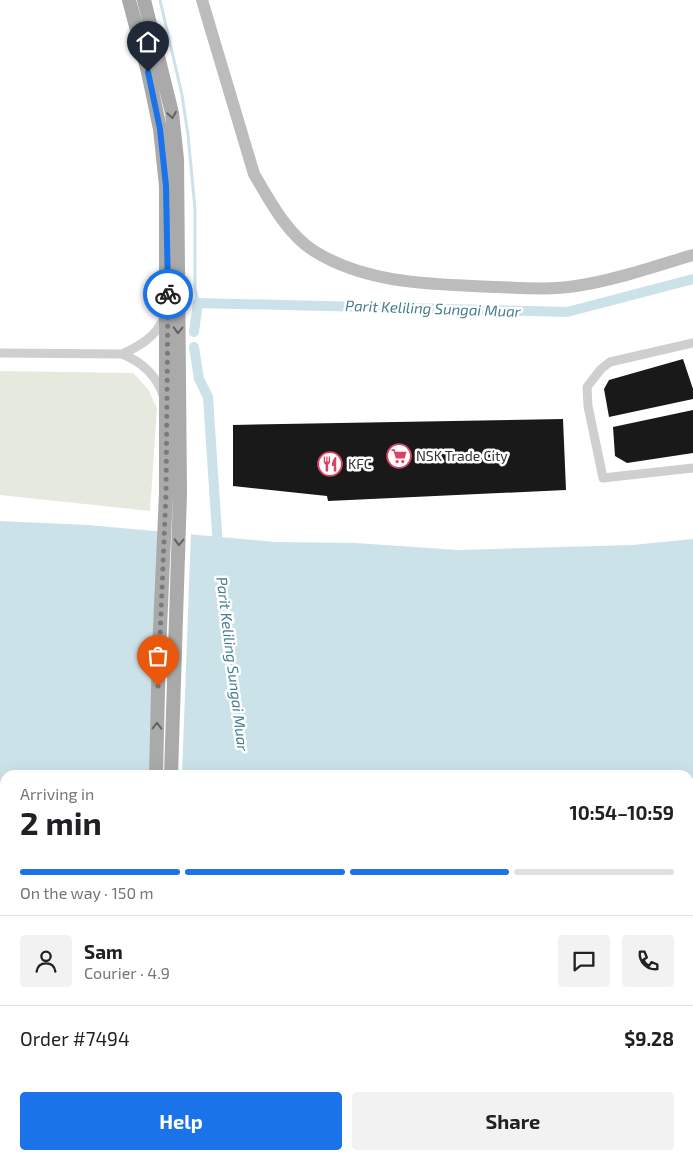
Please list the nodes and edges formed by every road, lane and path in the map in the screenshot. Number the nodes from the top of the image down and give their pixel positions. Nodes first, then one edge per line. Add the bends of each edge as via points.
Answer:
1 (129, 0) edge
2 (144, 0) edge
3 (202, 0) edge
4 (693, 255) edge
5 (168, 302) junction
6 (693, 344) edge
7 (0, 353) edge
8 (122, 354) junction
9 (166, 404) junction
10 (693, 468) edge
11 (156, 770) edge
12 (171, 770) edge

1 - 5 main road via 160,129 166,186
2 -> 12 main road via 172,113 177,159 180,493
3 - 4 street via 254,174 299,240 322,255 367,274 387,278 433,284 553,289 626,275
5 - 8 street via 154,334
5 - 9 main road
6 - 10 street via 610,362 601,368 587,388 603,478
7 - 8 street
8 - 9 street via 137,360 148,370 159,383
11 -> 9 main road

